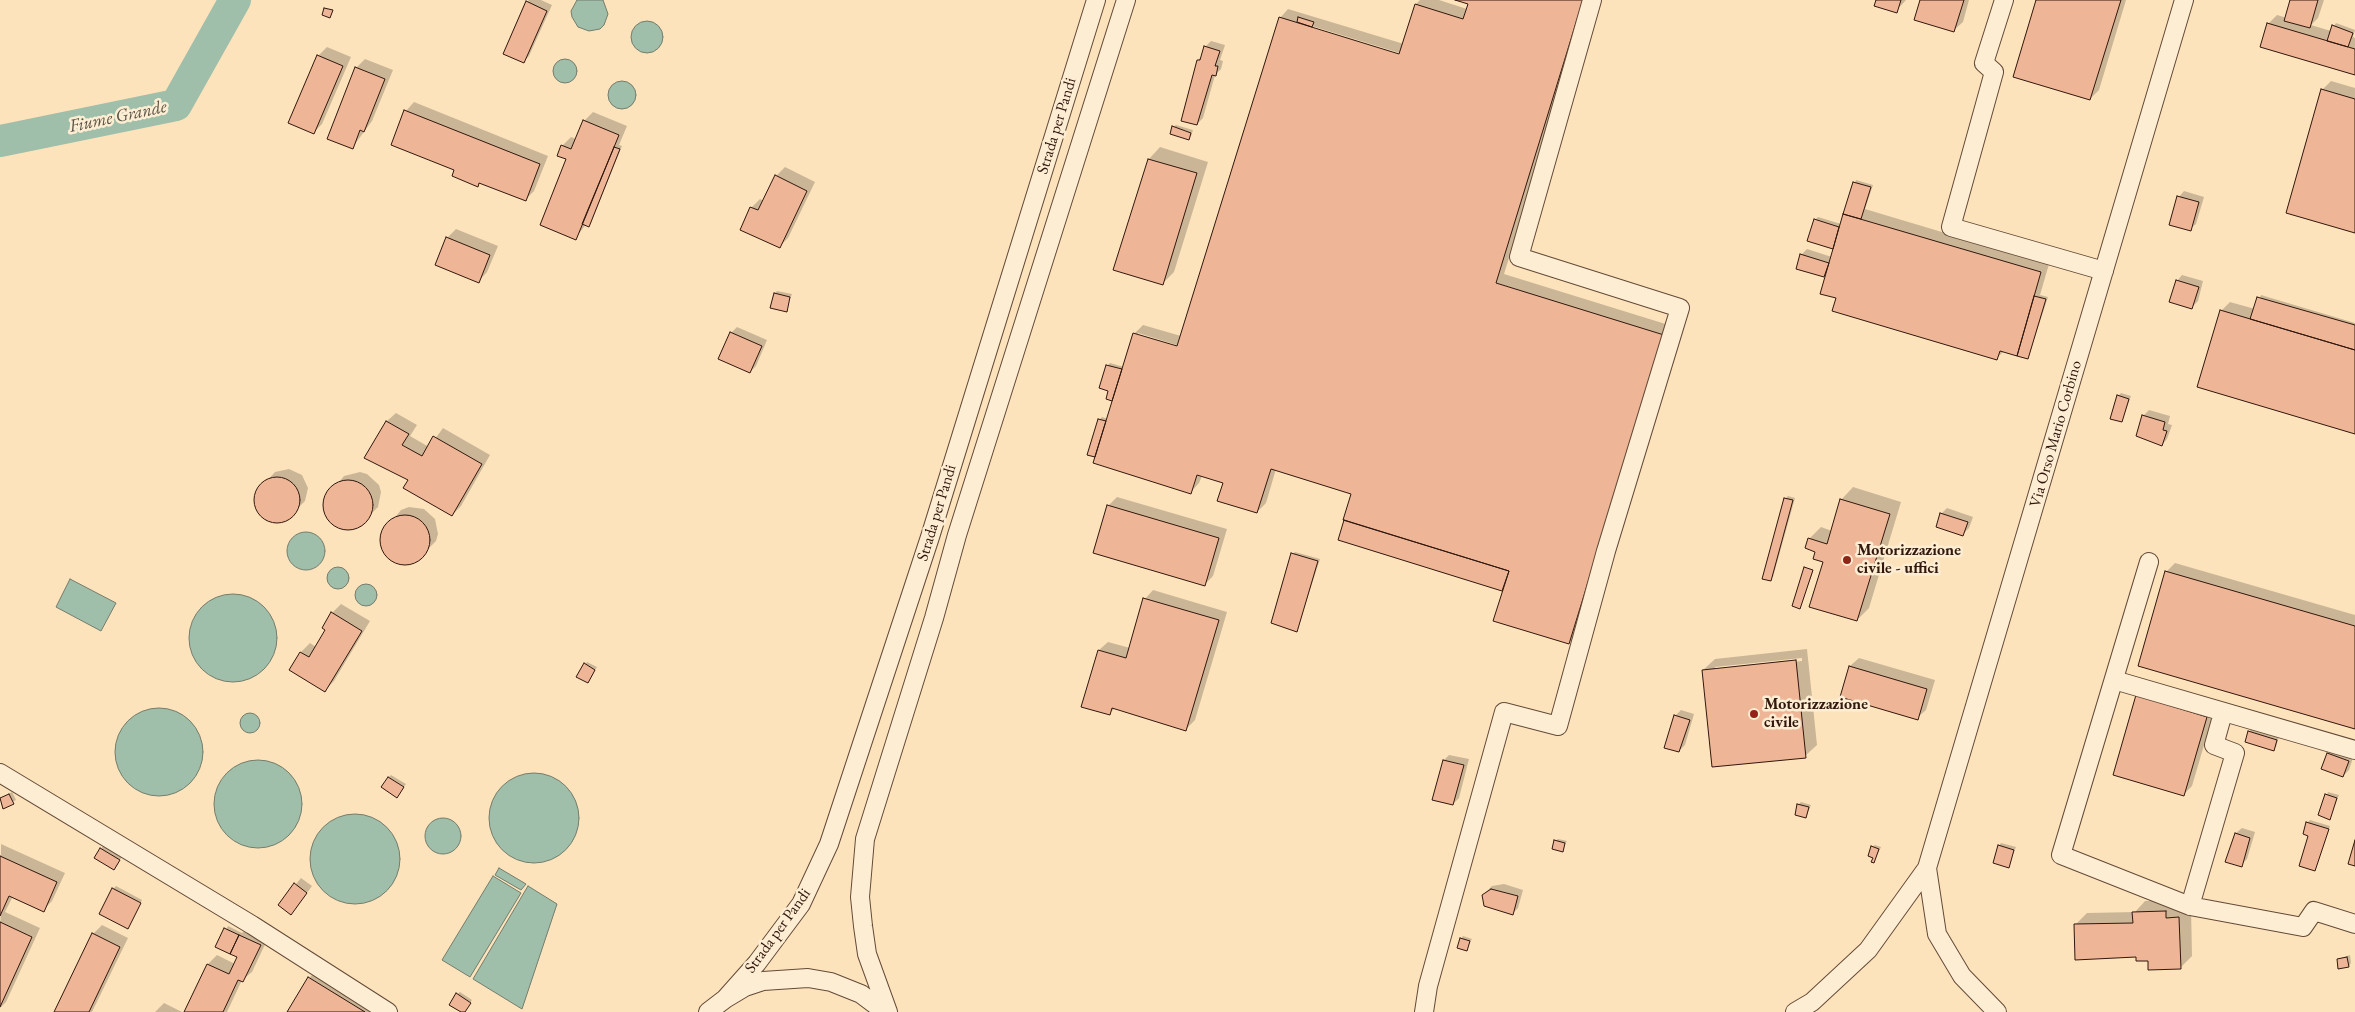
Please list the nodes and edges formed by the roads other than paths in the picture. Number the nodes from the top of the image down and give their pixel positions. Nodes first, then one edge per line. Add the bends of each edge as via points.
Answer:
1 (1096, 0) edge
2 (1126, 0) edge
3 (1592, 0) edge
4 (2004, 0) edge
5 (2184, 0) edge
6 (2104, 271) junction
7 (2149, 562) dead end
8 (2114, 680) junction
9 (2223, 713) junction
10 (2355, 750) edge
11 (0, 774) edge
12 (1927, 868) junction
13 (2190, 906) junction
14 (2355, 924) edge
15 (725, 999) junction
16 (388, 1012) edge
17 (708, 1012) edge
18 (886, 1012) edge
19 (1424, 1012) edge
20 (1794, 1012) edge
21 (1997, 1012) edge

1 - 15 street, Strada per Pandi via 930,538 829,844 801,904
2 - 18 street, Strada per Pandi via 960,525 865,839 860,897 862,926 867,954
3 - 19 street via 1519,257 1680,308 1606,551 1558,726 1504,712 1428,986
4 - 6 street via 1984,63 1994,72 1951,227
5 - 6 street, Via Orso Mario Corbino
6 - 12 street, Via Orso Mario Corbino
7 - 8 street
8 - 9 street
8 - 13 street via 2061,855
9 - 10 street
9 - 13 street via 2214,746 2235,752
11 - 16 street via 252,925
12 - 20 street via 1868,950 1812,1002
12 - 21 street via 1937,934 1962,976
13 - 14 street via 2302,927 2314,911
15 - 17 street
15 - 18 street via 745,987 763,982 808,978 831,982 861,994

